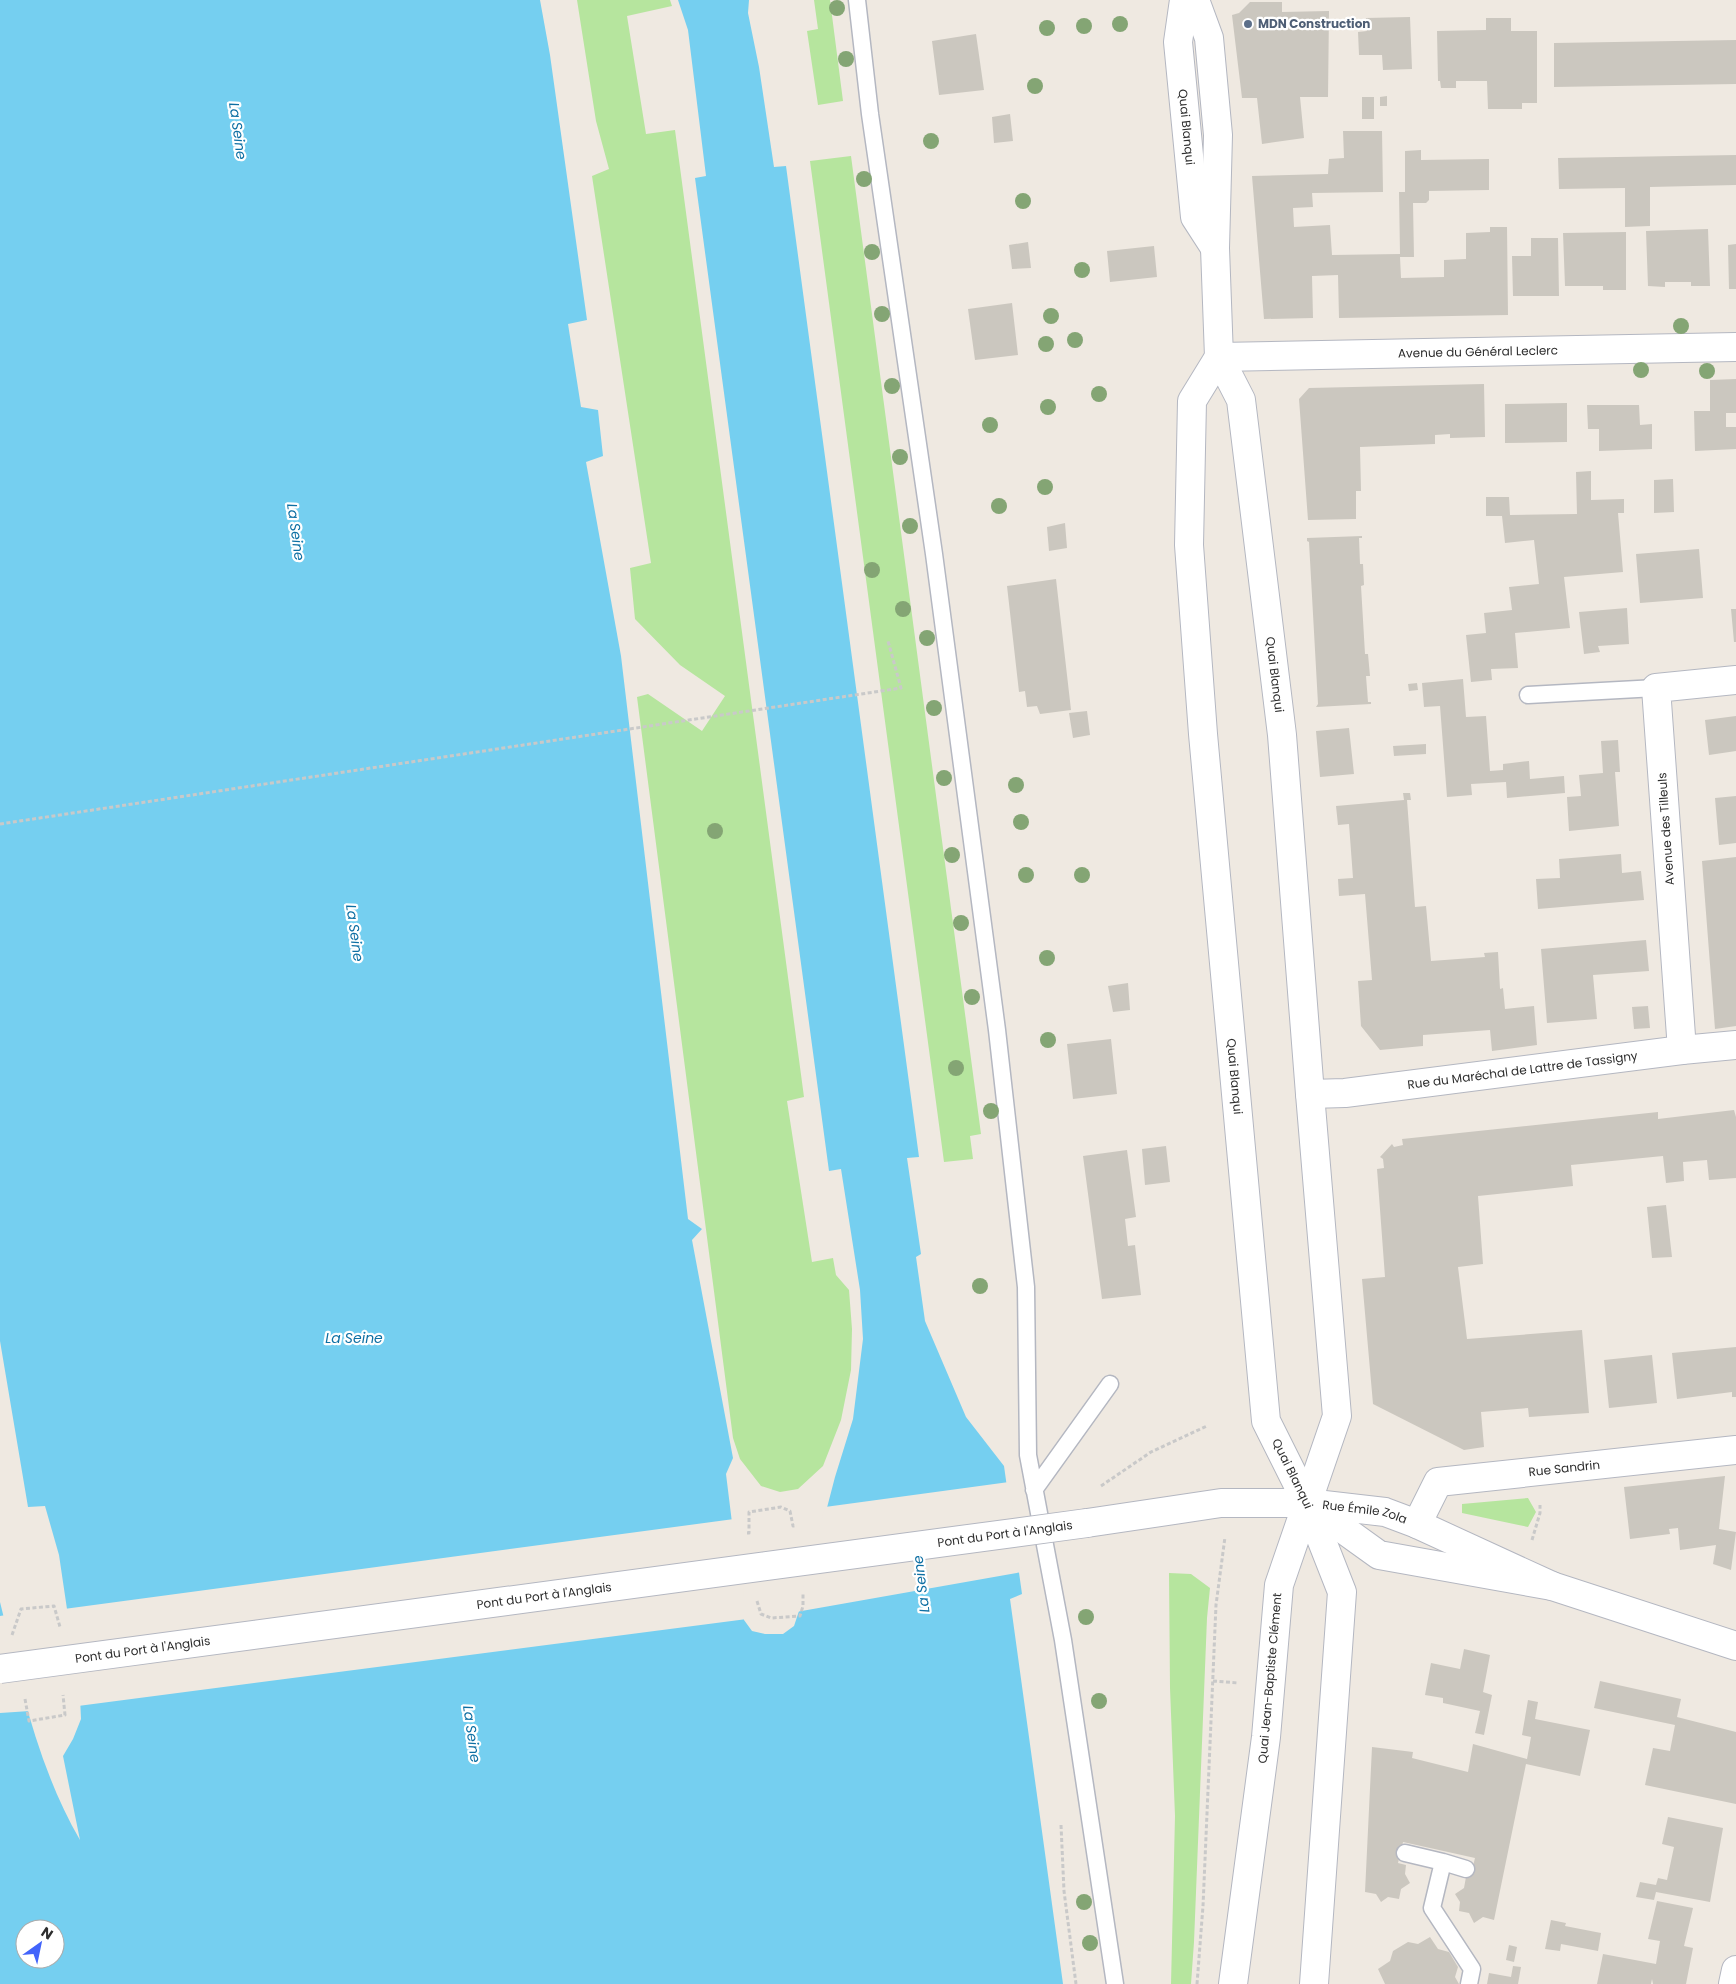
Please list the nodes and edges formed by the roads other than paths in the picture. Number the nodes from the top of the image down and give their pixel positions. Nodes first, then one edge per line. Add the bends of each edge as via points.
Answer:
1 (857, 0) edge
2 (1184, 0) edge
3 (1195, 0) edge
4 (1215, 248) junction
5 (1736, 347) edge
6 (1219, 357) junction
7 (1736, 680) edge
8 (1656, 688) junction
9 (1528, 695) dead end
10 (1736, 1045) edge
11 (1682, 1050) junction
12 (1310, 1094) junction
13 (1110, 1384) dead end
14 (1736, 1450) edge
15 (1034, 1490) junction
16 (1307, 1503) junction
17 (1417, 1524) junction
18 (1552, 1586) junction
19 (1736, 1646) edge
20 (0, 1669) edge
21 (1405, 1853) dead end
22 (1442, 1862) junction
23 (1466, 1869) dead end
24 (1736, 1970) edge
25 (1114, 1984) edge
26 (1233, 1984) edge
27 (1314, 1984) edge
28 (1469, 1984) edge
29 (1733, 1984) edge

1 - 15 lane via 997,1030 1026,1288 1028,1455
2 - 4 main road, Quai Blanqui via 1178,42 1195,217
3 - 4 main road, Quai Blanqui via 1209,38 1218,136
4 - 6 main road, Quai Blanqui
5 - 6 main road, Avenue du Général Leclerc
6 - 12 main road, Quai Blanqui via 1241,400 1278,705
6 - 16 main road, Quai Blanqui via 1192,401 1189,545 1203,734 1266,1421
7 - 8 main road
8 - 9 lane
8 - 11 main road, Avenue des Tilleuls
10 - 11 main road, Rue du Maréchal de Lattre de Tassigny
11 - 12 main road, Rue du Maréchal de Lattre de Tassigny via 1346,1093
12 - 16 main road, Quai Blanqui via 1337,1416
13 - 15 lane
14 - 17 main road, Rue Sandrin via 1438,1482
15 - 25 lane via 1063,1640
16 - 17 main road, Rue Émile Zola via 1385,1512
16 - 18 main road, Rue Émile Zola via 1379,1555
16 - 20 main road, Pont du Port à l'Anglais, bridge via 1222,1502 1087,1523
16 - 26 main road, Quai Jean-Baptiste Clément via 1279,1585 1266,1737
16 - 27 main road via 1342,1592
17 - 18 main road, Rue Émile Zola
18 - 19 main road, Rue Émile Zola
21 - 22 lane
22 - 23 lane
22 - 28 lane via 1432,1908 1472,1969
24 - 29 main road

